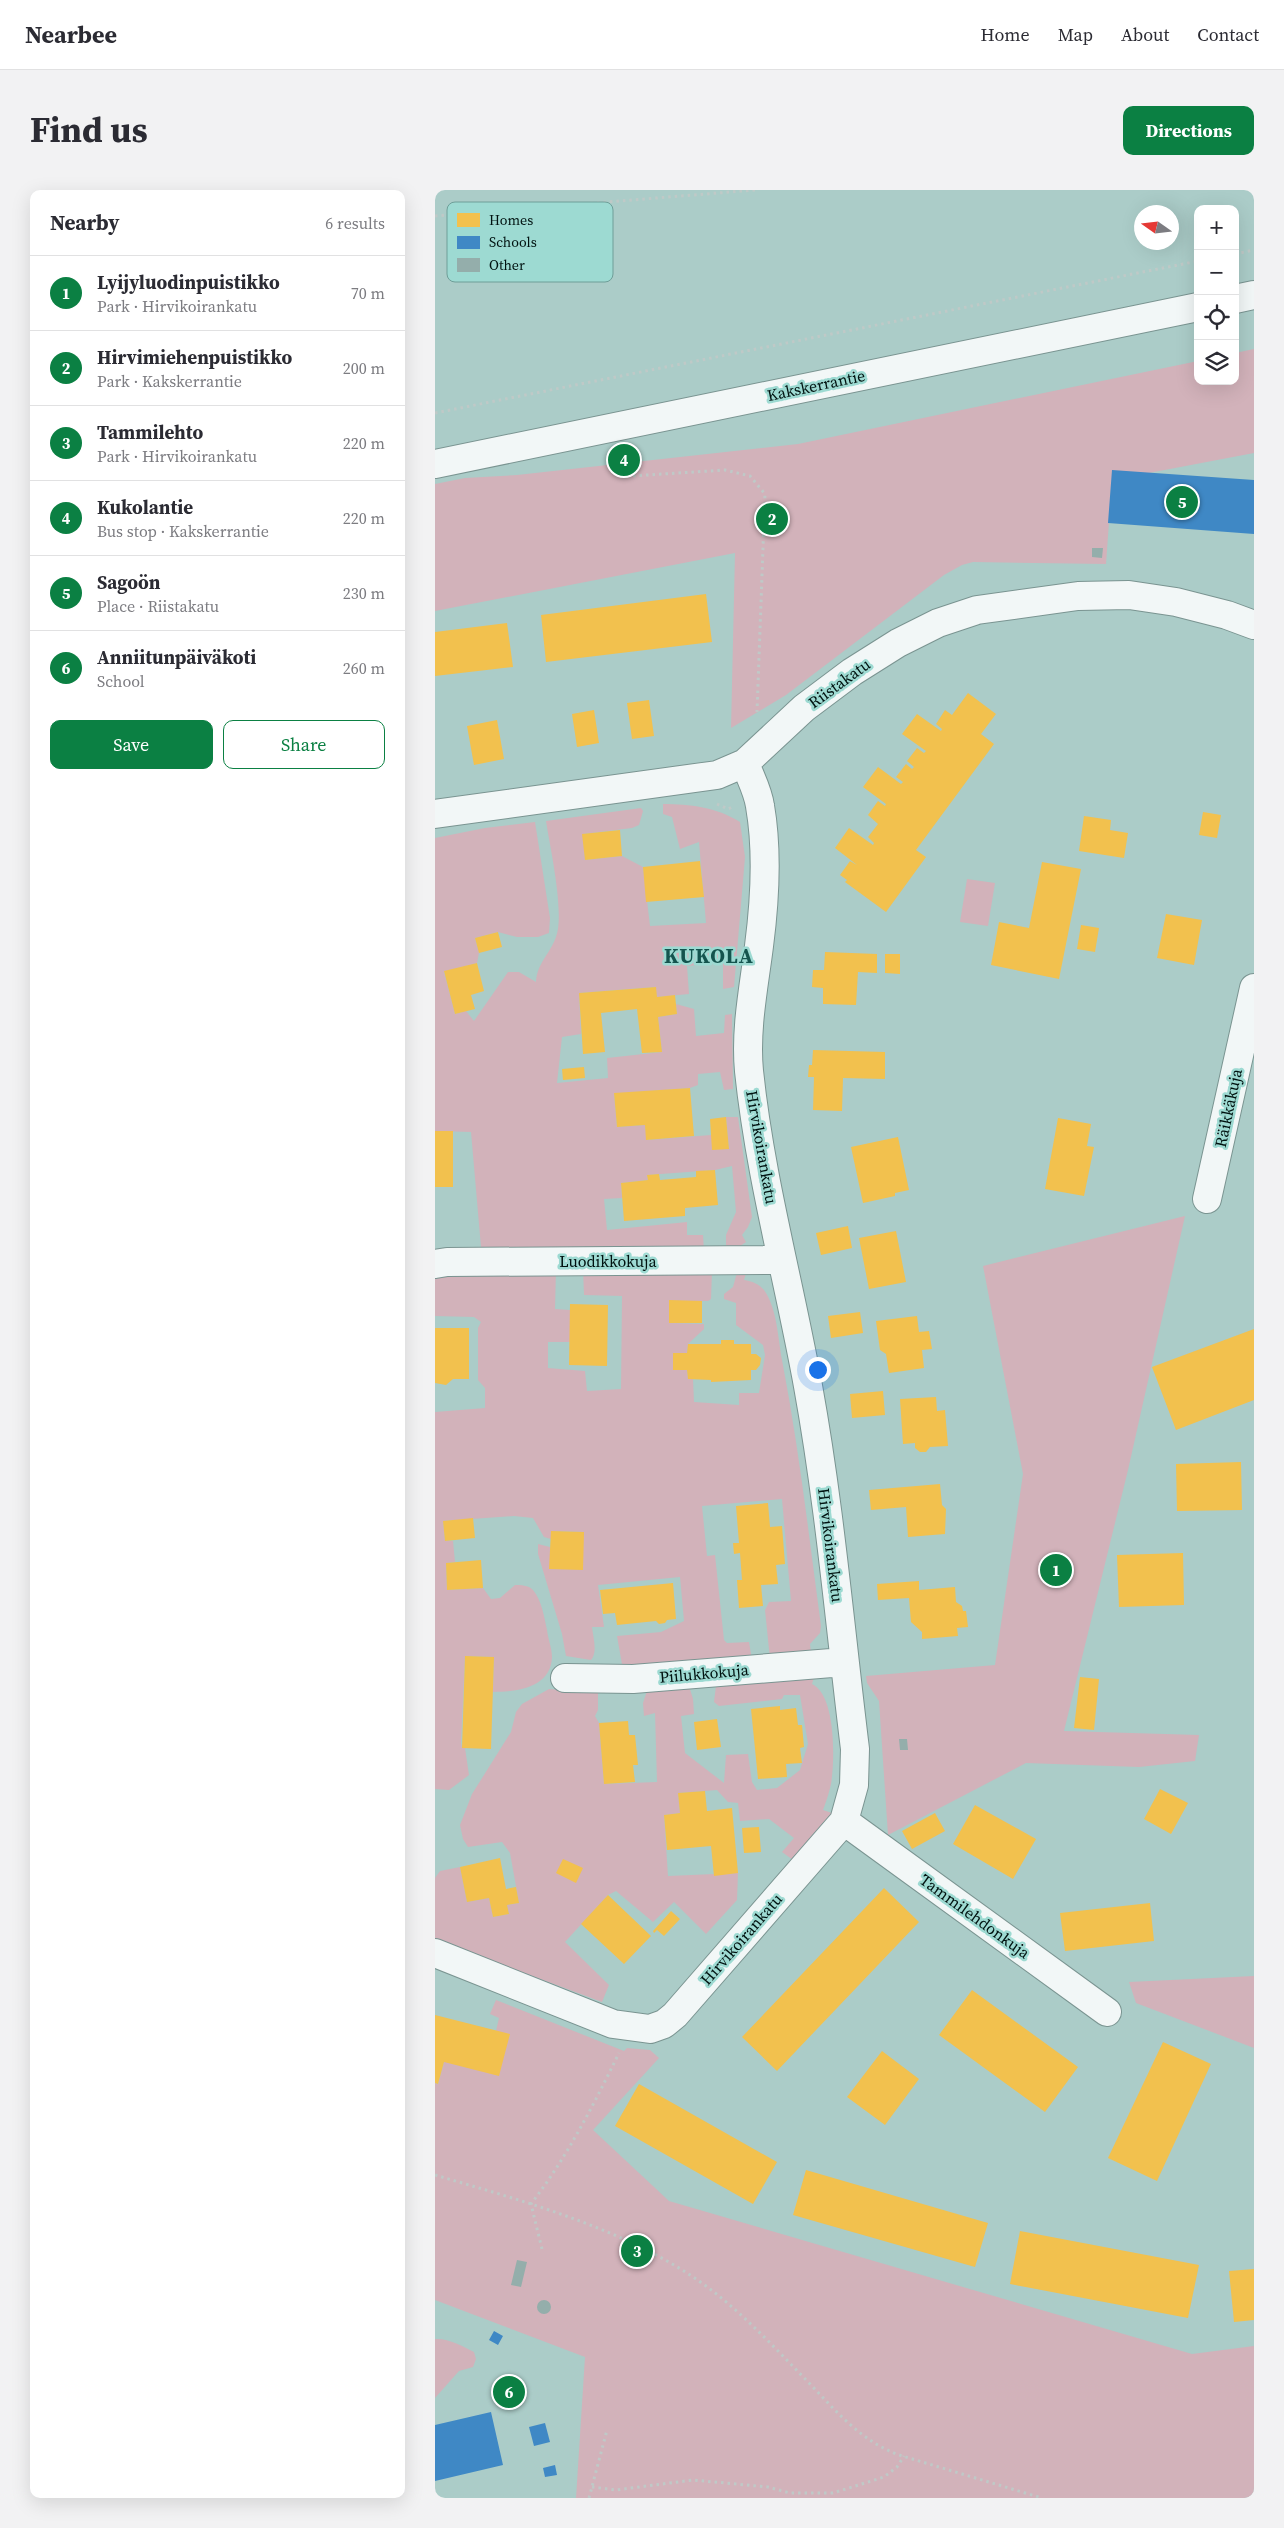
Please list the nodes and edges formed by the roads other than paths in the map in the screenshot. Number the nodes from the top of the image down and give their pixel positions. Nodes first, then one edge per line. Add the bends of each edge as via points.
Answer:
1 (1254, 295) edge
2 (1239, 298) edge
3 (1194, 308) edge
4 (435, 464) edge
5 (1254, 625) edge
6 (745, 763) junction
7 (435, 814) edge
8 (1254, 988) edge
9 (1207, 1198) dead end
10 (782, 1260) junction
11 (435, 1264) edge
12 (844, 1662) junction
13 (565, 1678) dead end
14 (844, 1821) junction
15 (435, 1954) edge
16 (1107, 2012) dead end

1 - 2 street
3 - 4 street, Kakskerrantie
5 - 6 street, Riistakatu via 1219,613 1129,594 1078,596 977,610 938,623 852,672 804,708
6 - 7 street, Riistakatu via 717,775
6 - 10 street, Hirvikoirankatu via 760,804 765,869 749,1067
8 - 9 street, Räikkäkuja
10 - 11 street, Luodikkokuja
10 - 12 street, Hirvikoirankatu via 808,1386 827,1506
12 - 13 street, Piilukkokuja via 633,1679
12 - 14 street, Hirvikoirankatu via 855,1749 854,1786
14 - 15 street, Hirvikoirankatu via 675,2015 650,2029 613,2024
14 - 16 street, Tammilehdonkuja

